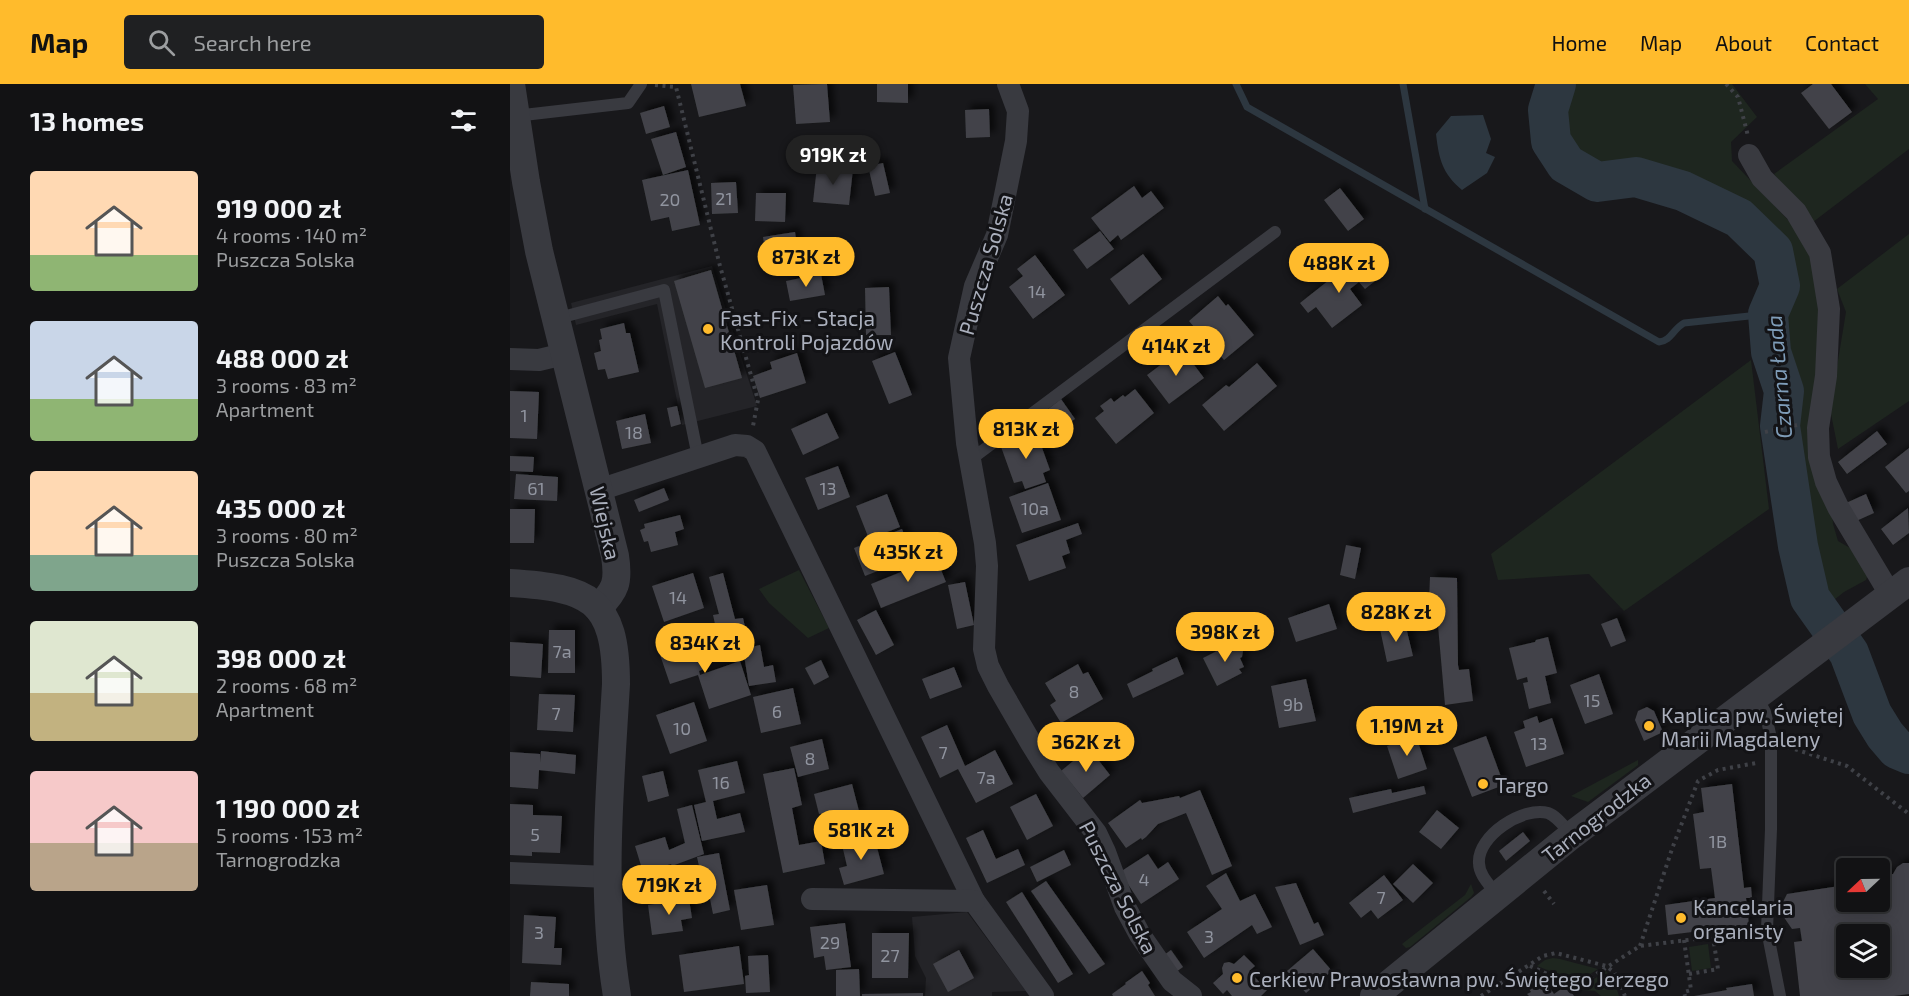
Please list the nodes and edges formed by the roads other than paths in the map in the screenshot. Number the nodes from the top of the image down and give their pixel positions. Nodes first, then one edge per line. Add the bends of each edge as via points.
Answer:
1 (511, 84) edge
2 (641, 84) edge
3 (1008, 84) edge
4 (515, 116) junction
5 (1749, 155) road end
6 (1275, 232) dead end
7 (555, 319) junction
8 (564, 354) junction
9 (510, 359) edge
10 (698, 457) junction
11 (970, 460) junction
12 (599, 490) junction
13 (510, 583) edge
14 (1890, 594) edge
15 (598, 608) junction
16 (1756, 695) junction
17 (1572, 835) junction
18 (510, 873) edge
19 (608, 878) junction
20 (1497, 895) junction
21 (812, 899) dead end
22 (974, 901) junction
23 (617, 996) edge
24 (1043, 996) edge
25 (1191, 996) edge
26 (1374, 996) edge
27 (1780, 996) edge

1 - 4 street, Wiejska
2 - 4 lane via 628,103
3 - 11 street, Puszcza Solska via 1018,111 1016,141 998,235 975,286 959,358
4 - 7 street, Wiejska
5 - 14 street via 1762,178 1796,212 1820,253 1829,309 1819,457 1838,507
6 - 11 lane
7 - 8 street, Wiejska
7 - 10 lane via 664,290
8 - 9 street via 539,360
8 - 12 street, Wiejska
10 - 12 street
10 - 22 street via 735,445 755,451
11 - 25 street, Puszcza Solska via 985,543 984,649 988,666 1049,772 1096,833 1140,935 1172,981
12 - 15 street, Wiejska via 617,572 613,591
13 - 15 street via 567,589
14 - 16 street, Tarnogrodzka
15 - 19 street via 607,622 616,653
16 - 17 street, Tarnogrodzka
16 - 27 lane via 1771,738 1767,930
17 - 20 street, Tarnogrodzka
17 - 20 lane via 1552,814 1544,812 1521,815 1502,826 1483,846 1479,862 1481,872
18 - 19 street
19 - 23 street
20 - 26 street, Tarnogrodzka
21 - 22 street
22 - 24 street

